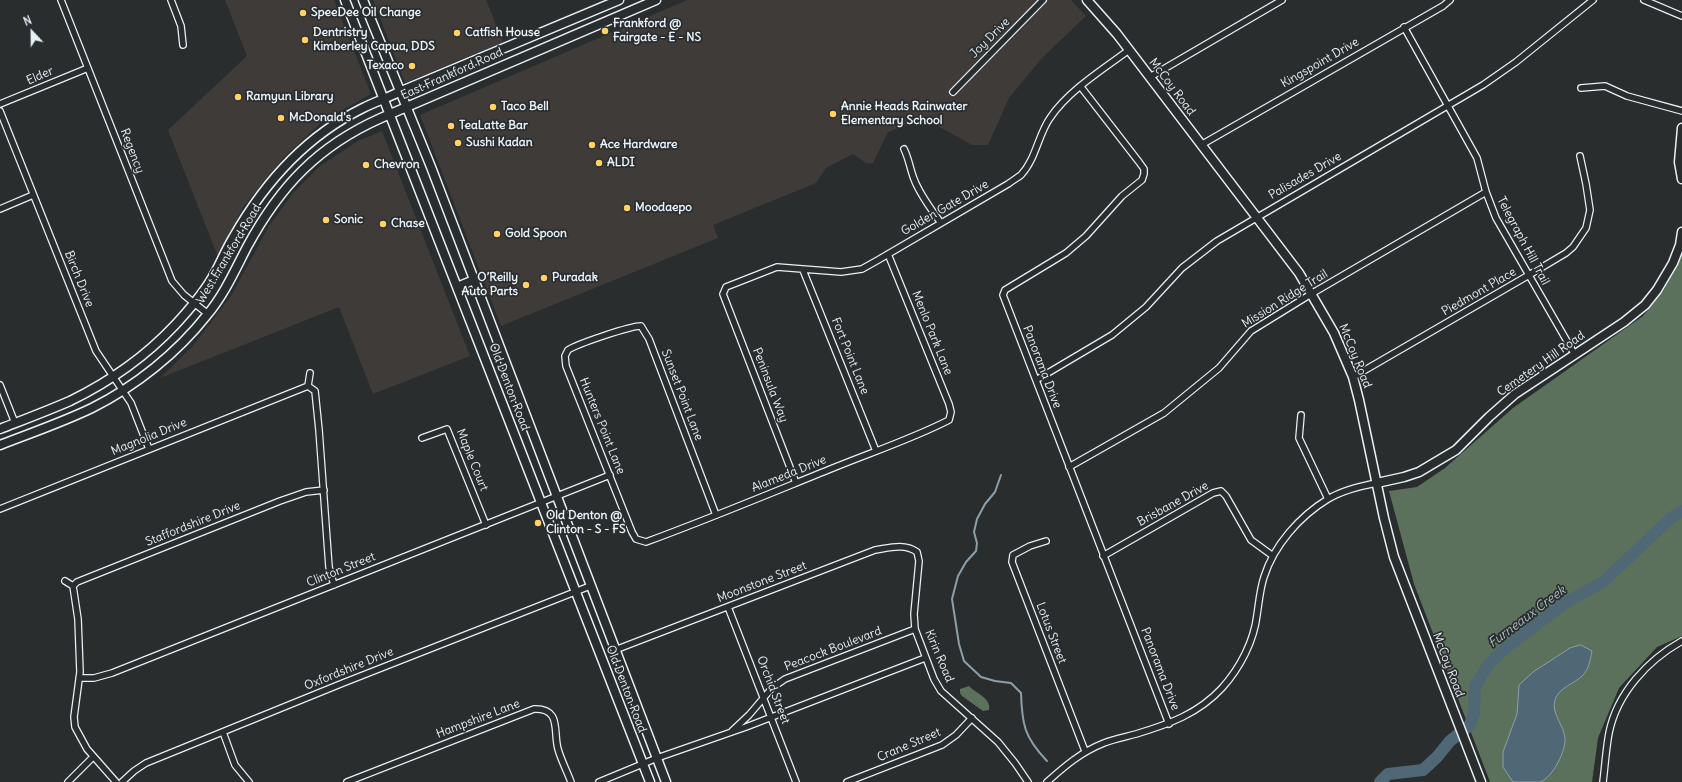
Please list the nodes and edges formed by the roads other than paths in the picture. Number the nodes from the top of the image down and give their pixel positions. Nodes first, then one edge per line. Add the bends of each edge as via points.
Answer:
1 (61, 0) edge
2 (171, 0) edge
3 (345, 0) edge
4 (363, 0) edge
5 (619, 0) edge
6 (656, 0) edge
7 (1043, 0) edge
8 (1087, 0) edge
9 (1282, 0) edge
10 (1450, 0) edge
11 (1593, 0) edge
12 (1644, 0) edge
13 (645, 2) edge
14 (1682, 16) edge
15 (1404, 27) junction
16 (183, 45) dead end
17 (1129, 50) junction
18 (499, 51) junction
19 (504, 64) junction
20 (88, 68) junction
21 (1150, 77) junction
22 (1081, 87) junction
23 (1581, 88) dead end
24 (399, 92) junction
25 (953, 92) dead end
26 (384, 99) junction
27 (0, 104) edge
28 (1447, 106) junction
29 (406, 108) junction
30 (0, 111) edge
31 (1682, 111) edge
32 (390, 114) junction
33 (1682, 128) edge
34 (1201, 146) junction
35 (904, 149) dead end
36 (1580, 156) dead end
37 (1682, 179) edge
38 (1486, 192) junction
39 (33, 195) junction
40 (0, 209) edge
41 (1256, 218) junction
42 (941, 223) junction
43 (1682, 232) edge
44 (888, 254) junction
45 (803, 270) junction
46 (1529, 276) junction
47 (474, 280) junction
48 (457, 287) junction
49 (723, 294) joint
50 (1311, 294) junction
51 (194, 302) junction
52 (208, 314) junction
53 (598, 338) joint
54 (1575, 355) junction
55 (310, 373) dead end
56 (113, 376) junction
57 (1353, 377) junction
58 (1036, 380) junction
59 (0, 385) edge
60 (308, 386) junction
61 (123, 390) junction
62 (1301, 414) dead end
63 (949, 420) joint
64 (15, 423) junction
65 (0, 429) edge
66 (422, 438) dead end
67 (0, 445) edge
68 (149, 449) junction
69 (876, 451) junction
70 (1070, 467) junction
71 (610, 475) junction
72 (1377, 482) junction
73 (796, 483) junction
74 (324, 490) junction
75 (556, 496) junction
76 (1328, 499) junction
77 (541, 503) junction
78 (0, 510) edge
79 (716, 515) junction
80 (486, 525) junction
81 (636, 539) joint
82 (1046, 541) dead end
83 (917, 552) joint
84 (1103, 556) junction
85 (1273, 556) junction
86 (65, 581) dead end
87 (334, 585) junction
88 (73, 586) junction
89 (590, 586) junction
90 (575, 592) junction
91 (728, 607) junction
92 (915, 629) junction
93 (1682, 641) edge
94 (615, 650) junction
95 (925, 658) junction
96 (79, 678) junction
97 (764, 697) junction
98 (771, 717) junction
99 (972, 718) junction
100 (1169, 724) junction
101 (223, 732) junction
102 (730, 732) junction
103 (1085, 751) junction
104 (93, 757) junction
105 (657, 758) junction
106 (642, 764) junction
107 (68, 782) edge
108 (116, 782) edge
109 (122, 782) edge
110 (249, 782) edge
111 (347, 782) edge
112 (571, 782) edge
113 (599, 782) edge
114 (650, 782) edge
115 (666, 782) edge
116 (796, 782) edge
117 (847, 782) edge
118 (1028, 782) edge
119 (1047, 782) edge
120 (1481, 782) edge
121 (1602, 782) edge

1 - 20 street, Regency
2 - 16 street via 181,26
3 - 26 main road, Old Denton Road
4 - 24 main road, Old Denton Road
5 - 18 main road, East Frankford Road
6 - 13 main road, East Frankford Road
7 - 25 street, Joy Drive
8 - 17 main road, McCoy Road
9 - 21 street
10 - 15 street, Kingspoint Drive
11 - 28 street, Palisades Drive via 1483,86
12 - 14 street
13 - 19 main road, East Frankford Road
15 - 28 street, Telegraph Hill Trail
15 - 34 street, Kingspoint Drive
17 - 21 main road, McCoy Road
17 - 22 street, Golden Gate Drive
18 - 19 main road
18 - 24 main road, East Frankford Road
19 - 29 main road, East Frankford Road
20 - 27 street, Elder
20 - 51 street, Regency via 172,281
21 - 34 main road, McCoy Road
22 - 42 street, Golden Gate Drive via 1060,105 1050,118 1029,164 1020,175
22 - 58 street, Panorama Drive via 1139,162 1144,174 1142,180 1122,196 1086,236 1066,253 1005,290 1005,303
23 - 31 street via 1605,86 1626,96
24 - 26 main road, East Frankford Road
24 - 29 main road, Old Denton Road
26 - 32 main road, Old Denton Road
26 - 51 main road, West Frankford Road via 334,124 309,142 282,167 253,205 232,238 212,278
28 - 38 street, Telegraph Hill Trail via 1477,158
28 - 41 street, Palisades Drive
29 - 32 main road, East Frankford Road
29 - 47 main road, Old Denton Road
30 - 39 street, Birch Drive
32 - 48 main road, Old Denton Road
32 - 52 main road, West Frankford Road via 364,126 317,156 282,192 265,216
33 - 37 main road via 1679,162
34 - 41 main road, McCoy Road
35 - 42 street via 923,197
36 - 46 street, Piedmont Place via 1589,200 1586,228 1566,253
38 - 46 street, Telegraph Hill Trail via 1496,218
38 - 50 street, Mission Ridge Trail
39 - 40 street
39 - 56 street, Birch Drive via 96,351
41 - 50 main road, McCoy Road
41 - 58 street, Palisades Drive via 1194,258 1146,307 1112,335
42 - 44 street, Golden Gate Drive
43 - 54 main road, Cemetery Hill Road via 1673,263 1645,305
44 - 45 street, Golden Gate Drive via 862,269 850,272
44 - 63 street, Menlo Park Lane via 949,404
45 - 49 street, Golden Gate Drive via 784,267 769,269 726,287
45 - 69 street, Fort Point Lane
46 - 54 street, Telegraph Hill Trail
46 - 57 street, Piedmont Place
47 - 48 main road
47 - 75 main road, Old Denton Road
48 - 77 main road, Old Denton Road
49 - 73 street, Peninsula Way
50 - 57 main road, McCoy Road via 1334,333
50 - 70 street, Mission Ridge Trail via 1250,331 1219,368 1164,413
51 - 52 street, Regency
51 - 56 main road, West Frankford Road via 147,352
52 - 61 main road, West Frankford Road via 168,356
53 - 71 street, Hunters Point Lane via 569,350 564,356
53 - 79 street, Sunset Point Lane via 633,326 641,326 645,332
54 - 72 main road, Cemetery Hill Road via 1515,394 1456,450 1419,472
55 - 60 street
56 - 61 street, Birch Drive
56 - 64 main road, West Frankford Road via 68,401
57 - 72 main road, McCoy Road via 1366,424
58 - 70 street, Panorama Drive
59 - 64 street
60 - 68 street, Magnolia Drive
60 - 74 street via 315,391
61 - 67 main road, West Frankford Road via 75,416
61 - 68 street, Birch Drive via 131,403
62 - 76 street via 1299,438
63 - 69 street, Alameda Drive via 926,432
64 - 65 main road, West Frankford Road
66 - 80 street, Maple Court via 447,429
68 - 78 street, Magnolia Drive
69 - 73 street, Alameda Drive
70 - 84 street, Panorama Drive
71 - 75 street, Clinton Street
71 - 81 street, Hunters Point Lane
72 - 76 street, Cemetery Hill Road
72 - 120 main road, McCoy Road via 1394,557
73 - 79 street, Alameda Drive
74 - 87 street via 329,567
74 - 88 street, Staffordshire Drive via 306,492 280,501 77,582
75 - 77 street, Clinton Street
75 - 89 main road, Old Denton Road
76 - 85 street, Cemetery Hill Road via 1293,528
77 - 80 street, Clinton Street
77 - 90 main road, Old Denton Road
79 - 81 street, Alameda Drive via 646,542
80 - 87 street, Clinton Street
82 - 103 street, Lotus Street via 1013,555 1012,562
83 - 91 street, Moonstone Street via 905,546 874,550
83 - 92 street, Kirin Road via 919,560
84 - 85 street, Brisbane Drive via 1213,493 1221,491 1251,540
84 - 100 street, Panorama Drive
85 - 100 street, Cemetery Hill Road via 1264,577 1250,643 1237,667 1222,688 1204,704
86 - 88 street
87 - 96 street, Clinton Street via 112,673 94,678
88 - 96 street via 78,619
89 - 90 street, Oxfordshire Drive
89 - 94 main road, Old Denton Road
90 - 101 street, Oxfordshire Drive
90 - 106 main road, Old Denton Road
91 - 94 street, Moonstone Street
91 - 97 street, Orchid Street
92 - 95 street, Kirin Road
92 - 97 street, Peacock Boulevard via 785,679
93 - 121 street via 1656,658 1627,690 1609,732
94 - 105 main road, Old Denton Road
95 - 98 street, Peacock Boulevard
95 - 99 street, Kirin Road via 942,691
96 - 104 street via 75,727
97 - 98 street, Orchid Street
97 - 102 street, Peacock Boulevard
98 - 102 street, Peacock Boulevard
98 - 116 street, Orchid Street
99 - 117 street, Crane Street via 942,745
99 - 118 street, Kirin Road via 998,742
100 - 103 street, Cemetery Hill Road via 1105,742
101 - 109 street, Oxfordshire Drive via 146,763
101 - 110 street via 235,765
102 - 105 street, Peacock Boulevard
103 - 119 street, Cemetery Hill Road
104 - 107 street
104 - 108 street
105 - 106 street, Peacock Boulevard
105 - 115 main road, Old Denton Road
106 - 113 street, Peacock Boulevard
106 - 114 main road, Old Denton Road
111 - 112 street, Hampshire Lane via 542,709 554,720 558,749

